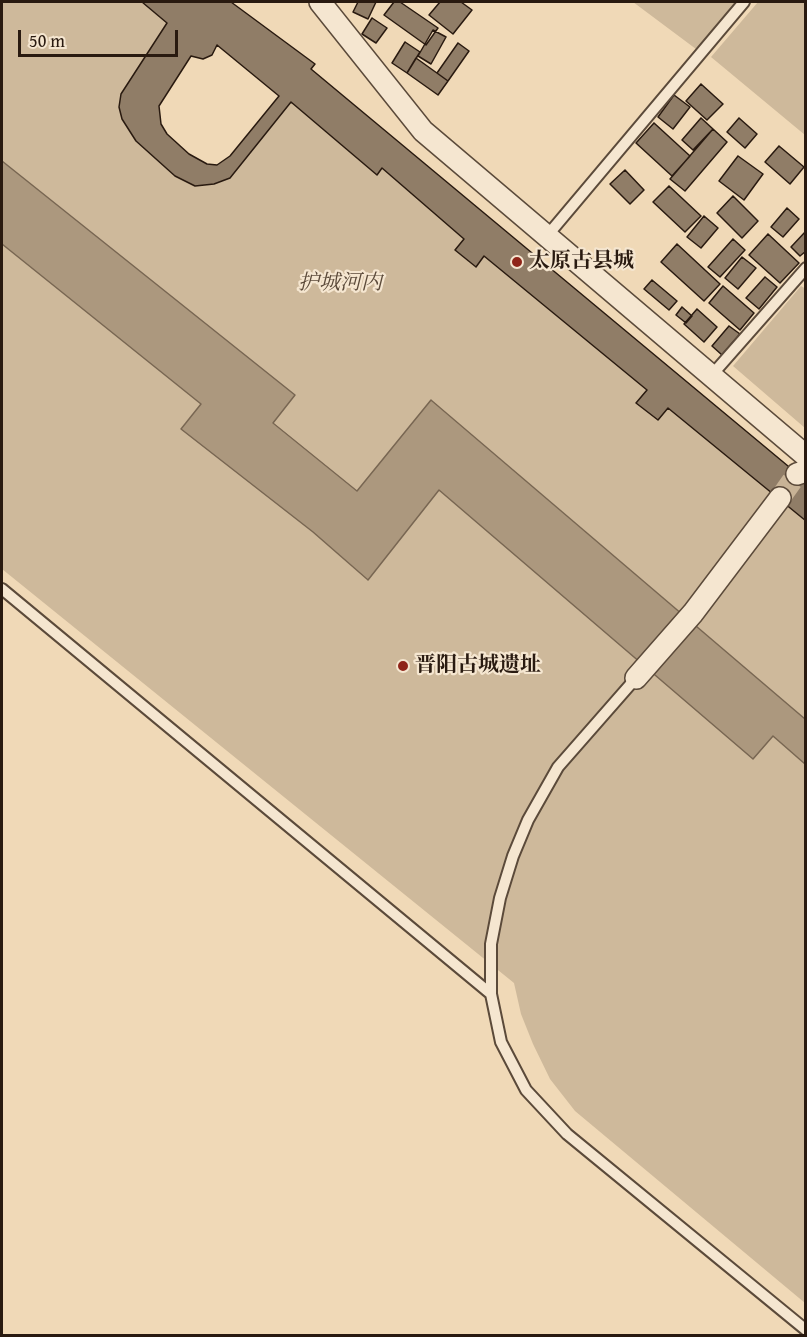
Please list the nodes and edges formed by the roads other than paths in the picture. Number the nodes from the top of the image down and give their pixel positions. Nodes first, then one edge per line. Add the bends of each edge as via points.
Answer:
1 (320, 2) edge
2 (744, 2) edge
3 (547, 236) junction
4 (806, 268) edge
5 (711, 376) junction
6 (803, 467) edge
7 (780, 498) tunnel mouth
8 (2, 589) edge
9 (636, 678) joint
10 (491, 994) junction
11 (806, 1330) edge

1 - 3 street via 423,131
2 - 3 lane
3 - 5 street
4 - 5 lane
5 - 6 street
7 - 9 street via 693,613
8 - 10 lane
9 - 10 lane via 558,767 528,820 500,898 491,944
10 - 11 lane via 501,1042 526,1090 560,1126

